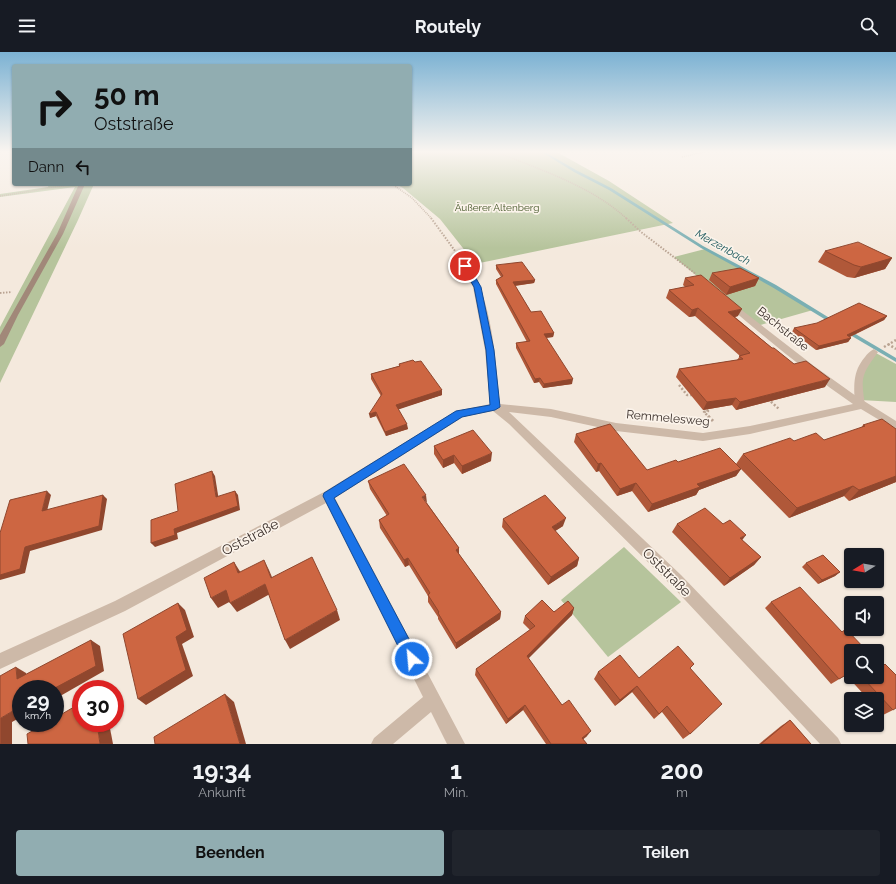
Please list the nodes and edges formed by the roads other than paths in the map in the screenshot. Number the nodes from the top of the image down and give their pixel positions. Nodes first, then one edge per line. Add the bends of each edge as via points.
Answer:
1 (81, 186) edge
2 (464, 263) road end
3 (721, 295) edge
4 (0, 344) edge
5 (874, 352) dead end
6 (860, 405) junction
7 (495, 407) junction
8 (896, 426) edge
9 (328, 496) junction
10 (0, 661) edge
11 (433, 700) junction
12 (380, 744) edge
13 (456, 744) edge
14 (832, 744) edge

1 - 4 main road via 60,234
2 - 7 street via 477,287 490,350
3 - 6 street, Bachstraße via 770,337
5 - 6 lane via 862,364 857,381
6 - 7 street, Remmelesweg via 750,430 703,437 616,427 551,413
6 - 8 street, Bachstraße
7 - 9 street, Oststraße via 460,414
7 - 14 street, Oststraße via 513,421 676,580
9 - 10 street, Oststraße via 120,606
9 - 11 street
11 - 12 street
11 - 13 street

